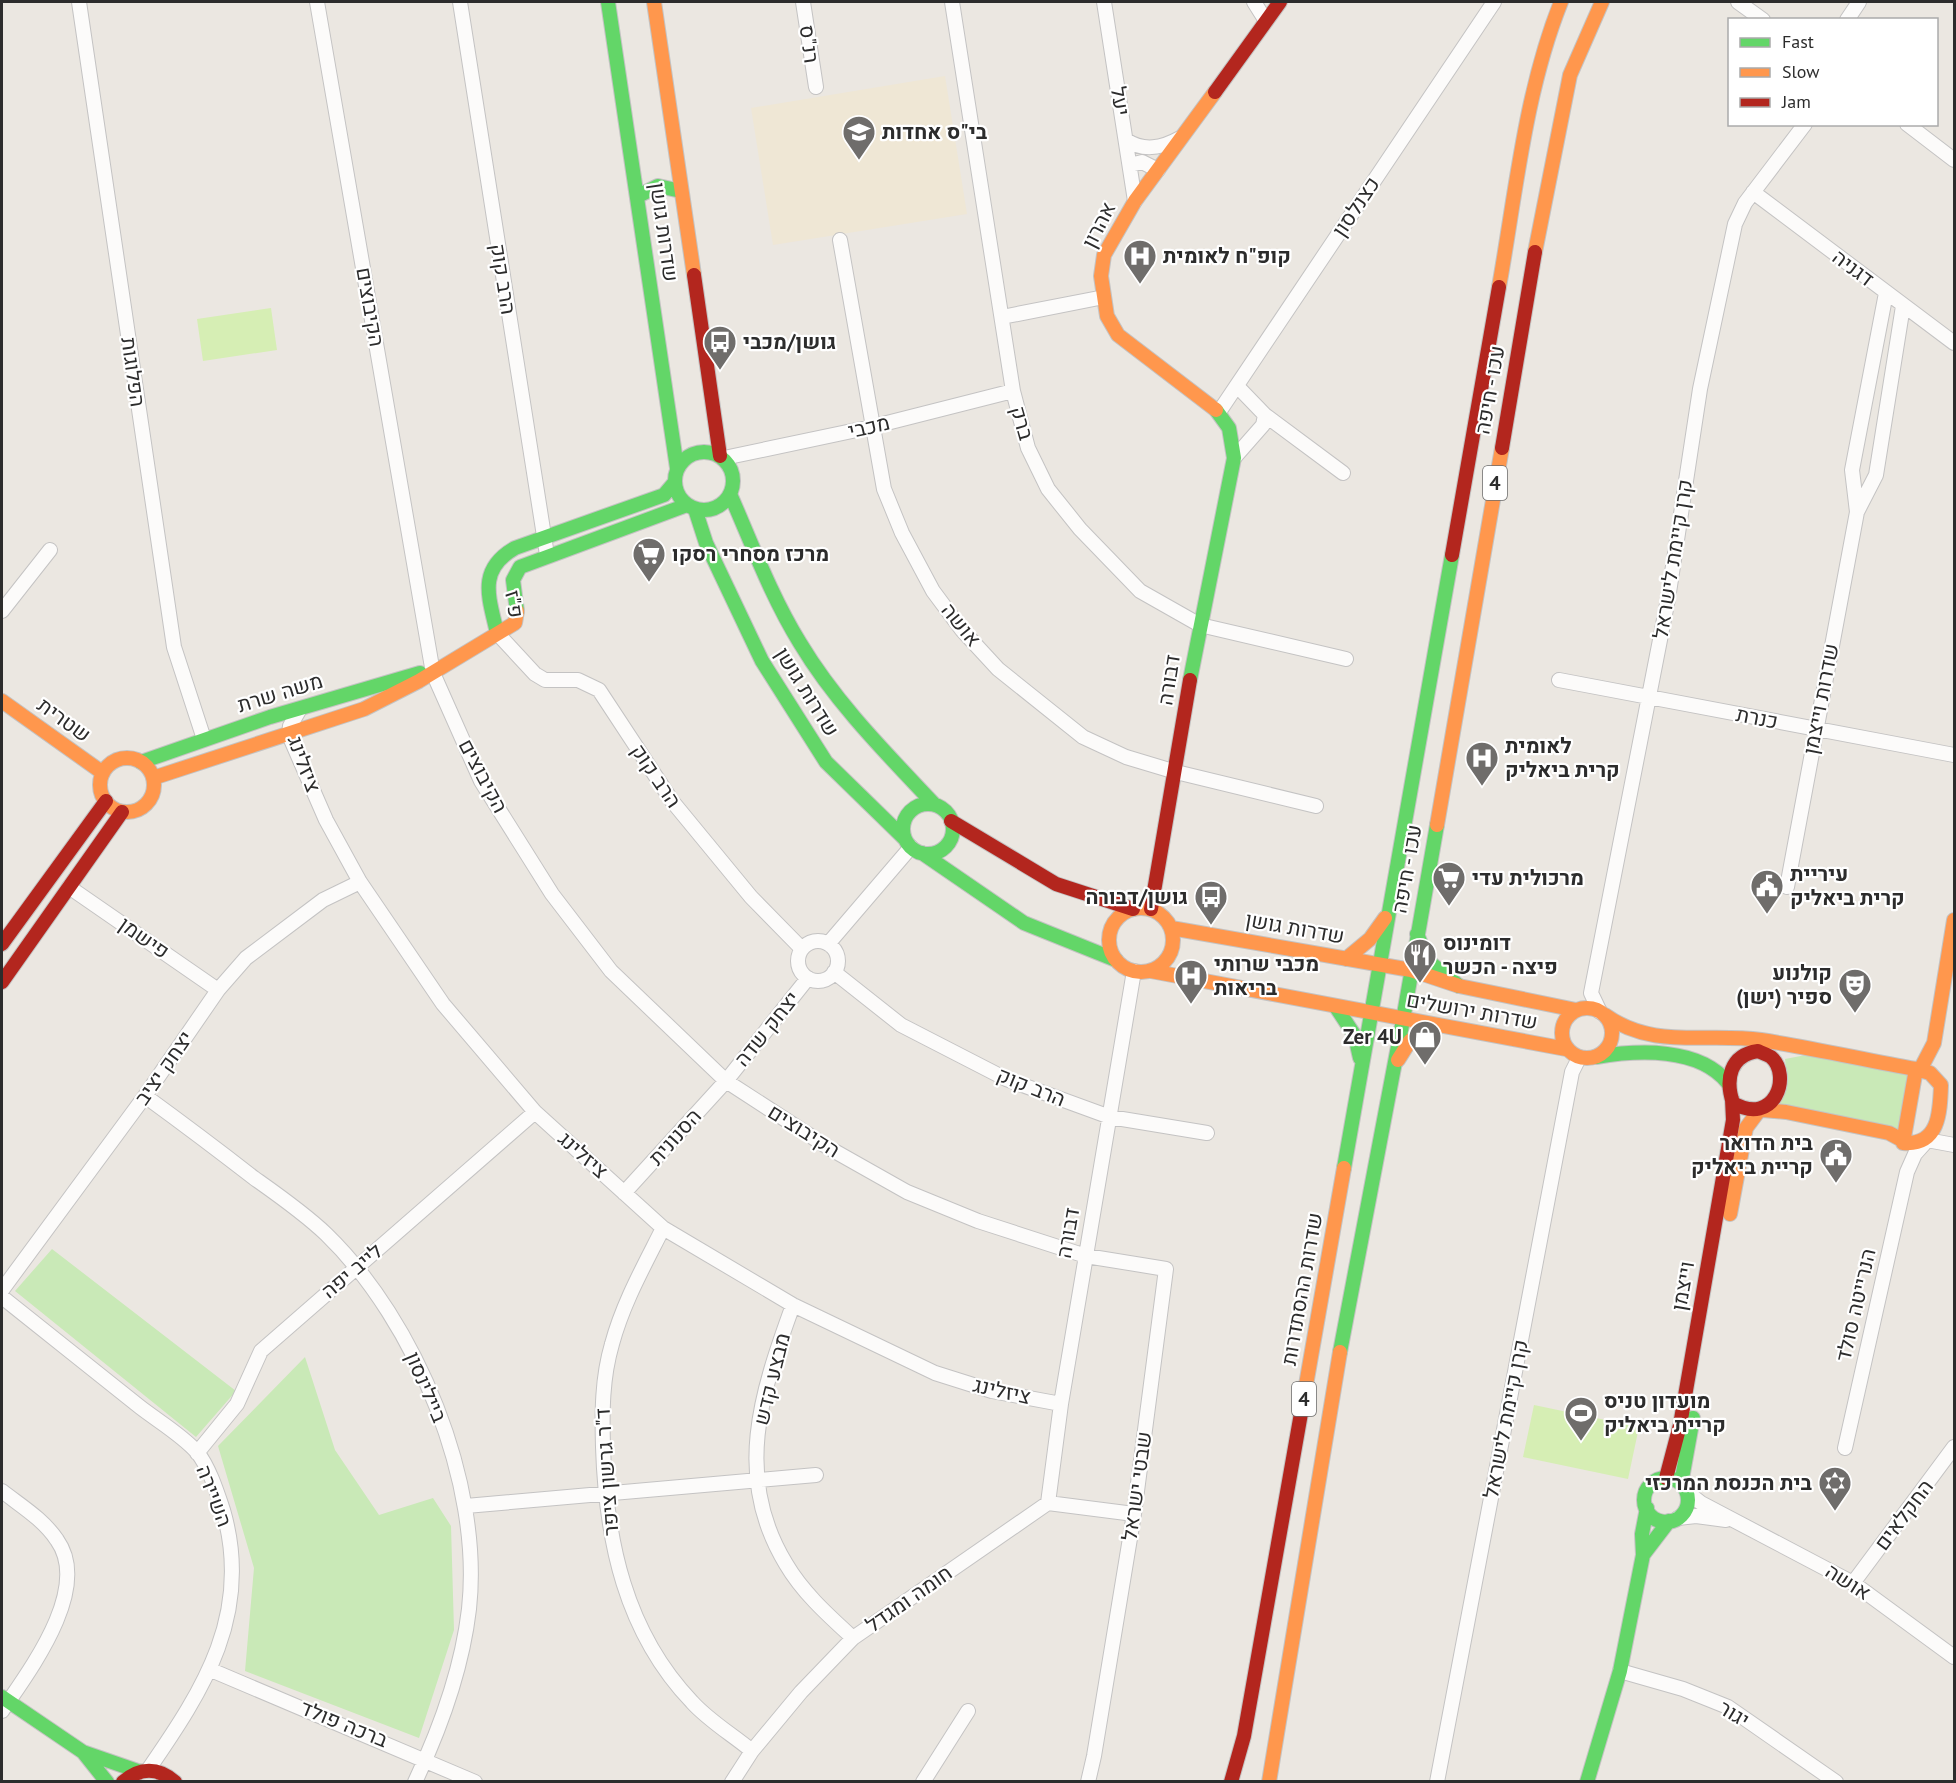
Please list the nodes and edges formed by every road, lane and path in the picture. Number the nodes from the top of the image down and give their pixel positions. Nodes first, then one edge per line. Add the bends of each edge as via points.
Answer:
1 (79, 2) edge
2 (317, 2) edge
3 (460, 2) edge
4 (608, 2) edge
5 (654, 2) edge
6 (803, 2) edge
7 (952, 2) edge
8 (1104, 2) edge
9 (1254, 2) edge
10 (1280, 2) edge
11 (1494, 2) edge
12 (1561, 2) edge
13 (1602, 2) edge
14 (1738, 2) edge
15 (1860, 2) edge
16 (1760, 18) edge
17 (1848, 18) edge
18 (1266, 21) junction
19 (816, 87) dead end
20 (1803, 126) edge
21 (1910, 126) edge
22 (1182, 137) junction
23 (1126, 140) junction
24 (1954, 160) edge
25 (1130, 165) junction
26 (1158, 170) junction
27 (681, 191) junction
28 (1753, 192) junction
29 (638, 196) junction
30 (1135, 201) junction
31 (840, 240) dead end
32 (1886, 293) junction
33 (1104, 297) junction
34 (1903, 306) junction
35 (1002, 317) junction
36 (1954, 343) edge
37 (1237, 386) junction
38 (1012, 391) junction
39 (1219, 412) junction
40 (1265, 415) junction
41 (872, 427) junction
42 (722, 457) junction
43 (1234, 458) junction
44 (1343, 472) dead end
45 (676, 475) junction
46 (730, 494) junction
47 (691, 507) junction
48 (1857, 512) junction
49 (543, 538) junction
50 (50, 550) dead end
51 (547, 555) junction
52 (2, 611) edge
53 (1200, 625) junction
54 (497, 633) junction
55 (1346, 659) dead end
56 (433, 673) junction
57 (1559, 680) dead end
58 (1650, 698) junction
59 (2, 701) edge
60 (300, 709) junction
61 (1816, 729) junction
62 (289, 735) junction
63 (204, 739) junction
64 (1954, 755) edge
65 (141, 762) junction
66 (1176, 772) junction
67 (103, 773) junction
68 (153, 778) junction
69 (106, 801) junction
70 (934, 804) junction
71 (1316, 806) dead end
72 (122, 812) junction
73 (951, 820) junction
74 (913, 846) junction
75 (360, 882) junction
76 (69, 887) junction
77 (1786, 887) dead end
78 (1133, 909) junction
79 (1151, 909) junction
80 (1388, 913) junction
81 (1954, 920) edge
82 (1171, 928) junction
83 (1417, 933) junction
84 (2, 944) edge
85 (828, 944) junction
86 (802, 949) junction
87 (1346, 959) junction
88 (1116, 960) junction
89 (1379, 964) junction
90 (1411, 970) junction
91 (1134, 971) junction
92 (1151, 971) junction
93 (834, 972) junction
94 (808, 978) junction
95 (2, 982) edge
96 (1459, 986) junction
97 (218, 990) junction
98 (1336, 1007) junction
99 (1576, 1010) junction
100 (1370, 1014) junction
101 (1602, 1014) junction
102 (1403, 1020) junction
103 (1430, 1025) junction
104 (1663, 1038) junction
105 (1566, 1049) junction
106 (1749, 1052) junction
107 (1824, 1052) junction
108 (1765, 1053) junction
109 (1579, 1058) junction
110 (1594, 1058) junction
111 (1362, 1066) junction
112 (1394, 1067) junction
113 (1918, 1069) junction
114 (726, 1081) junction
115 (1728, 1083) junction
116 (1941, 1085) junction
117 (1954, 1089) edge
118 (145, 1096) junction
119 (1732, 1099) junction
120 (1761, 1111) junction
121 (536, 1112) junction
122 (1110, 1117) junction
123 (1207, 1133) dead end
124 (1902, 1142) junction
125 (1925, 1142) junction
126 (1954, 1145) edge
127 (1907, 1172) junction
128 (624, 1193) junction
129 (663, 1228) junction
130 (1086, 1256) junction
131 (357, 1268) junction
132 (2, 1290) edge
133 (2, 1297) edge
134 (793, 1305) junction
135 (1061, 1404) junction
136 (1954, 1447) edge
137 (1845, 1448) dead end
138 (197, 1453) junction
139 (816, 1475) dead end
140 (1666, 1478) junction
141 (755, 1481) junction
142 (1684, 1488) junction
143 (2, 1491) edge
144 (605, 1494) junction
145 (1048, 1503) junction
146 (466, 1506) junction
147 (1647, 1509) junction
148 (1134, 1514) junction
149 (1673, 1520) junction
150 (1733, 1521) junction
151 (1643, 1555) junction
152 (1853, 1583) junction
153 (853, 1638) junction
154 (1954, 1657) edge
155 (211, 1670) junction
156 (1620, 1671) junction
157 (4, 1703) edge
158 (968, 1711) dead end
159 (752, 1751) junction
160 (83, 1752) junction
161 (426, 1758) junction
162 (143, 1770) junction
163 (107, 1782) edge
164 (123, 1782) edge
165 (175, 1782) edge
166 (415, 1782) edge
167 (475, 1782) edge
168 (732, 1782) edge
169 (923, 1782) edge
170 (1088, 1782) edge
171 (1231, 1782) edge
172 (1269, 1782) edge
173 (1437, 1782) edge
174 (1587, 1782) edge
175 (1836, 1782) edge

1 - 63 street, הפלוגות via 174,647
2 - 56 street, הקיבוצים
3 - 49 street, הרב קוק
4 - 29 main road, שדרות גושן
5 - 27 main road, שדרות גושן
6 - 19 street, רנ"ס
7 - 35 street, ברק
8 - 23 street, יעל
9 - 18 street
10 - 18 main road, אהרון
11 - 37 street, כצנלסון
12 - 80 main road, עכו - חיפה / 4 via 1546,40 1533,95
13 - 83 main road, עכו - חיפה / 4 via 1570,75 1545,196
14 - 16 street
15 - 17 street
18 - 22 main road, אהרון
20 - 28 street, קרן קיימת לישראל
21 - 24 street
22 - 23 street via 1152,148
22 - 26 main road, אהרון
23 - 25 street, יעל
25 - 26 street via 1142,162
25 - 30 street, יעל
26 - 30 main road, אהרון
27 - 29 main road via 658,185
27 - 42 main road, שדרות גושן
28 - 32 street, דגניה
28 - 58 street, קרן קיימת לישראל via 1735,224 1700,389
29 - 45 main road, שדרות גושן
30 - 33 main road, אהרון via 1104,255
31 - 41 street, אושה
32 - 34 street, דגניה
32 - 48 street, שדרות וייצמן via 1852,470
33 - 35 street
33 - 39 main road, אהרון via 1107,316 1118,335
34 - 36 street, דגניה
34 - 48 street, שדרות וייצמן via 1876,475
35 - 38 street, ברק
37 - 39 street, כצנלסון
37 - 40 street
38 - 41 street, מכבי
38 - 53 street, ברק via 1028,448 1048,489 1080,529 1140,591
39 - 43 main road, אהרון via 1232,432
40 - 43 street via 1263,425
40 - 44 street
41 - 42 street, מכבי
41 - 66 street, אושה via 884,489 902,533 933,591 962,630 998,669 1083,737 1126,757
42 - 45 main road via 701,451 691,454
42 - 46 main road via 733,475
43 - 53 main road, דבורה
45 - 47 main road via 678,495
45 - 49 main road, פ"ז via 664,495
46 - 47 main road via 719,506 703,510
46 - 70 main road, שדרות גושן via 800,643 871,737
47 - 51 main road, פ"ז
47 - 74 main road, שדרות גושן via 768,671 826,762
48 - 61 street, שדרות וייצמן
49 - 51 street, הרב קוק
49 - 54 main road, פ"ז via 504,553 491,565 491,602
50 - 52 street
51 - 54 main road, פ"ז via 515,571 511,583 516,619
53 - 55 street, ברק
53 - 66 main road, דבורה
54 - 56 main road, משה שרת
54 - 86 street, הרב קוק via 545,680 578,680 599,690 672,801 751,897
56 - 60 main road, משה שרת via 416,673
56 - 62 main road, משה שרת via 364,709
56 - 114 street, הקיבוצים via 481,781 552,894 611,971
57 - 58 street, כנרת
58 - 61 street, כנרת
58 - 101 street, קרן קיימת לישראל via 1591,993
59 - 67 main road, שטרית
60 - 62 street, ציזלינג
60 - 63 main road, משה שרת
61 - 64 street, כנרת
61 - 77 street, שדרות וייצמן
62 - 68 main road, משה שרת
62 - 75 street, ציזלינג via 326,820
63 - 65 main road, משה שרת
65 - 67 main road via 119,759
65 - 68 main road
66 - 71 street, אושה
66 - 79 main road, דבורה
67 - 69 main road via 100,788
68 - 72 main road via 152,796 147,803 132,812
69 - 72 main road
69 - 84 main road
70 - 73 main road
70 - 74 main road via 911,810 903,824
72 - 76 main road
73 - 74 main road via 952,836 943,848 937,852
73 - 78 main road via 1056,884
74 - 85 street
74 - 88 main road, שדרות גושן via 1024,923
75 - 97 street, יצחק יציב via 323,900 289,924 246,958
75 - 121 street, ציזלינג via 443,1004
76 - 95 main road
76 - 97 street, פישמן
78 - 79 main road
78 - 88 main road via 1115,921 1111,930 1109,940
79 - 82 main road
80 - 87 main road via 1370,939
80 - 89 main road, עכו - חיפה / 4
81 - 113 main road via 1934,1043
82 - 87 main road, שדרות גושן
82 - 92 main road via 1172,949 1160,966
83 - 90 main road, עכו - חיפה / 4
83 - 96 main road via 1428,961
85 - 86 street via 811,942
85 - 93 street via 836,954
86 - 94 street via 798,965
87 - 89 main road, שדרות גושן
88 - 91 main road
89 - 90 main road, שדרות גושן
89 - 100 main road, 4
90 - 96 main road, שדרות ירושלים
90 - 102 main road, 4
91 - 92 main road
91 - 122 street, דבורה
92 - 98 main road
93 - 94 street via 819,980
93 - 122 street, הרב קוק via 901,1025 1006,1079
94 - 114 street, יצחק שדה
96 - 99 main road, שדרות ירושלים
97 - 118 street, יצחק יציב
98 - 100 main road
98 - 111 main road via 1355,1036
99 - 101 main road via 1588,1008
99 - 105 main road via 1566,1018 1561,1030
100 - 102 main road, שדרות ירושלים
100 - 111 main road, שדרות ההסתדרות / 4
101 - 104 main road via 1623,1028
101 - 110 main road via 1612,1031 1611,1040 1608,1048
102 - 103 main road, שדרות ירושלים
102 - 112 main road, 4
103 - 105 main road, שדרות ירושלים
103 - 112 main road via 1410,1041
104 - 106 main road
104 - 107 main road via 1759,1040
105 - 109 main road
106 - 108 main road
106 - 115 main road via 1733,1063
107 - 108 main road
107 - 113 main road
108 - 120 main road via 1778,1065 1781,1078 1777,1095
109 - 110 main road
109 - 173 street, קרן קיימת לישראל via 1572,1072
110 - 115 main road via 1630,1052 1692,1061 1719,1069
111 - 171 main road, שדרות ההסתדרות / 4 via 1244,1736
112 - 172 main road, 4 via 1341,1344
113 - 116 main road via 1930,1073
113 - 124 main road
114 - 128 street, הסנונית
114 - 130 street, הקיבוצים via 829,1148 907,1192 978,1221
115 - 119 main road
116 - 117 street
116 - 125 main road via 1941,1104
118 - 131 street, ביילינסון via 282,1198 325,1233
118 - 132 street, יצחק יציב
119 - 120 main road via 1744,1109
119 - 140 main road, וייצמן via 1733,1120 1683,1414
120 - 124 main road via 1786,1112 1889,1133
120 - 142 main road, וייצמן via 1749,1122 1743,1138
121 - 128 street, ציזלינג
121 - 131 street, לייב יפה
122 - 123 street, הרב קוק
122 - 130 street, דבורה
124 - 125 main road
124 - 127 street, הנרייטה סולד
125 - 126 street
125 - 127 street, הנרייטה סולד
127 - 137 street, הנרייטה סולד
128 - 129 street, ציזלינג
129 - 134 street, ציזלינג
129 - 144 street, ד"ר גרשון ציפר via 626,1301 611,1345 601,1395
130 - 135 street, דבורה
130 - 148 street, שבטי ישראל via 1166,1269
131 - 138 street, לייב יפה via 261,1351 237,1404
131 - 146 street, ביילינסון via 409,1346 438,1410
133 - 138 street, השיירה
134 - 135 street, ציזלינג via 935,1374 992,1391
134 - 141 street, מבצע קדש via 771,1364 759,1419
135 - 145 street, דבורה
136 - 152 street, החקלאים
138 - 155 street, השיירה via 218,1494 229,1539 232,1590
139 - 141 street
140 - 142 main road
140 - 147 main road via 1649,1487
141 - 144 street
141 - 153 street, מבצע קדש via 766,1521 786,1564 816,1604
142 - 149 main road via 1686,1508
142 - 150 street, אושה
143 - 157 street via 41,1521 59,1542 68,1569 63,1607 47,1641
144 - 146 street
144 - 159 street, ד"ר גרשון ציפר via 614,1554 635,1616 658,1658 692,1703
145 - 148 street
145 - 153 street, חומה ומגדל
146 - 161 street, ביילינסון via 469,1608 456,1677
147 - 149 main road via 1658,1520
147 - 151 main road
148 - 170 street, שבטי ישראל
149 - 150 street, אושה via 1696,1516
149 - 151 main road
150 - 152 street, אושה
151 - 156 main road
152 - 154 street, אושה
153 - 159 street, חומה ומגדל
155 - 161 street, ברכה פולד
155 - 162 street, השיירה via 186,1715
156 - 174 main road
156 - 175 street, יגור via 1728,1707
157 - 160 main road
158 - 169 street
159 - 168 street, חומה ומגדל
160 - 162 main road
160 - 163 main road
161 - 166 street, ביילינסון
161 - 167 street, ברכה פולד
162 - 164 main road
162 - 165 main road via 159,1771

